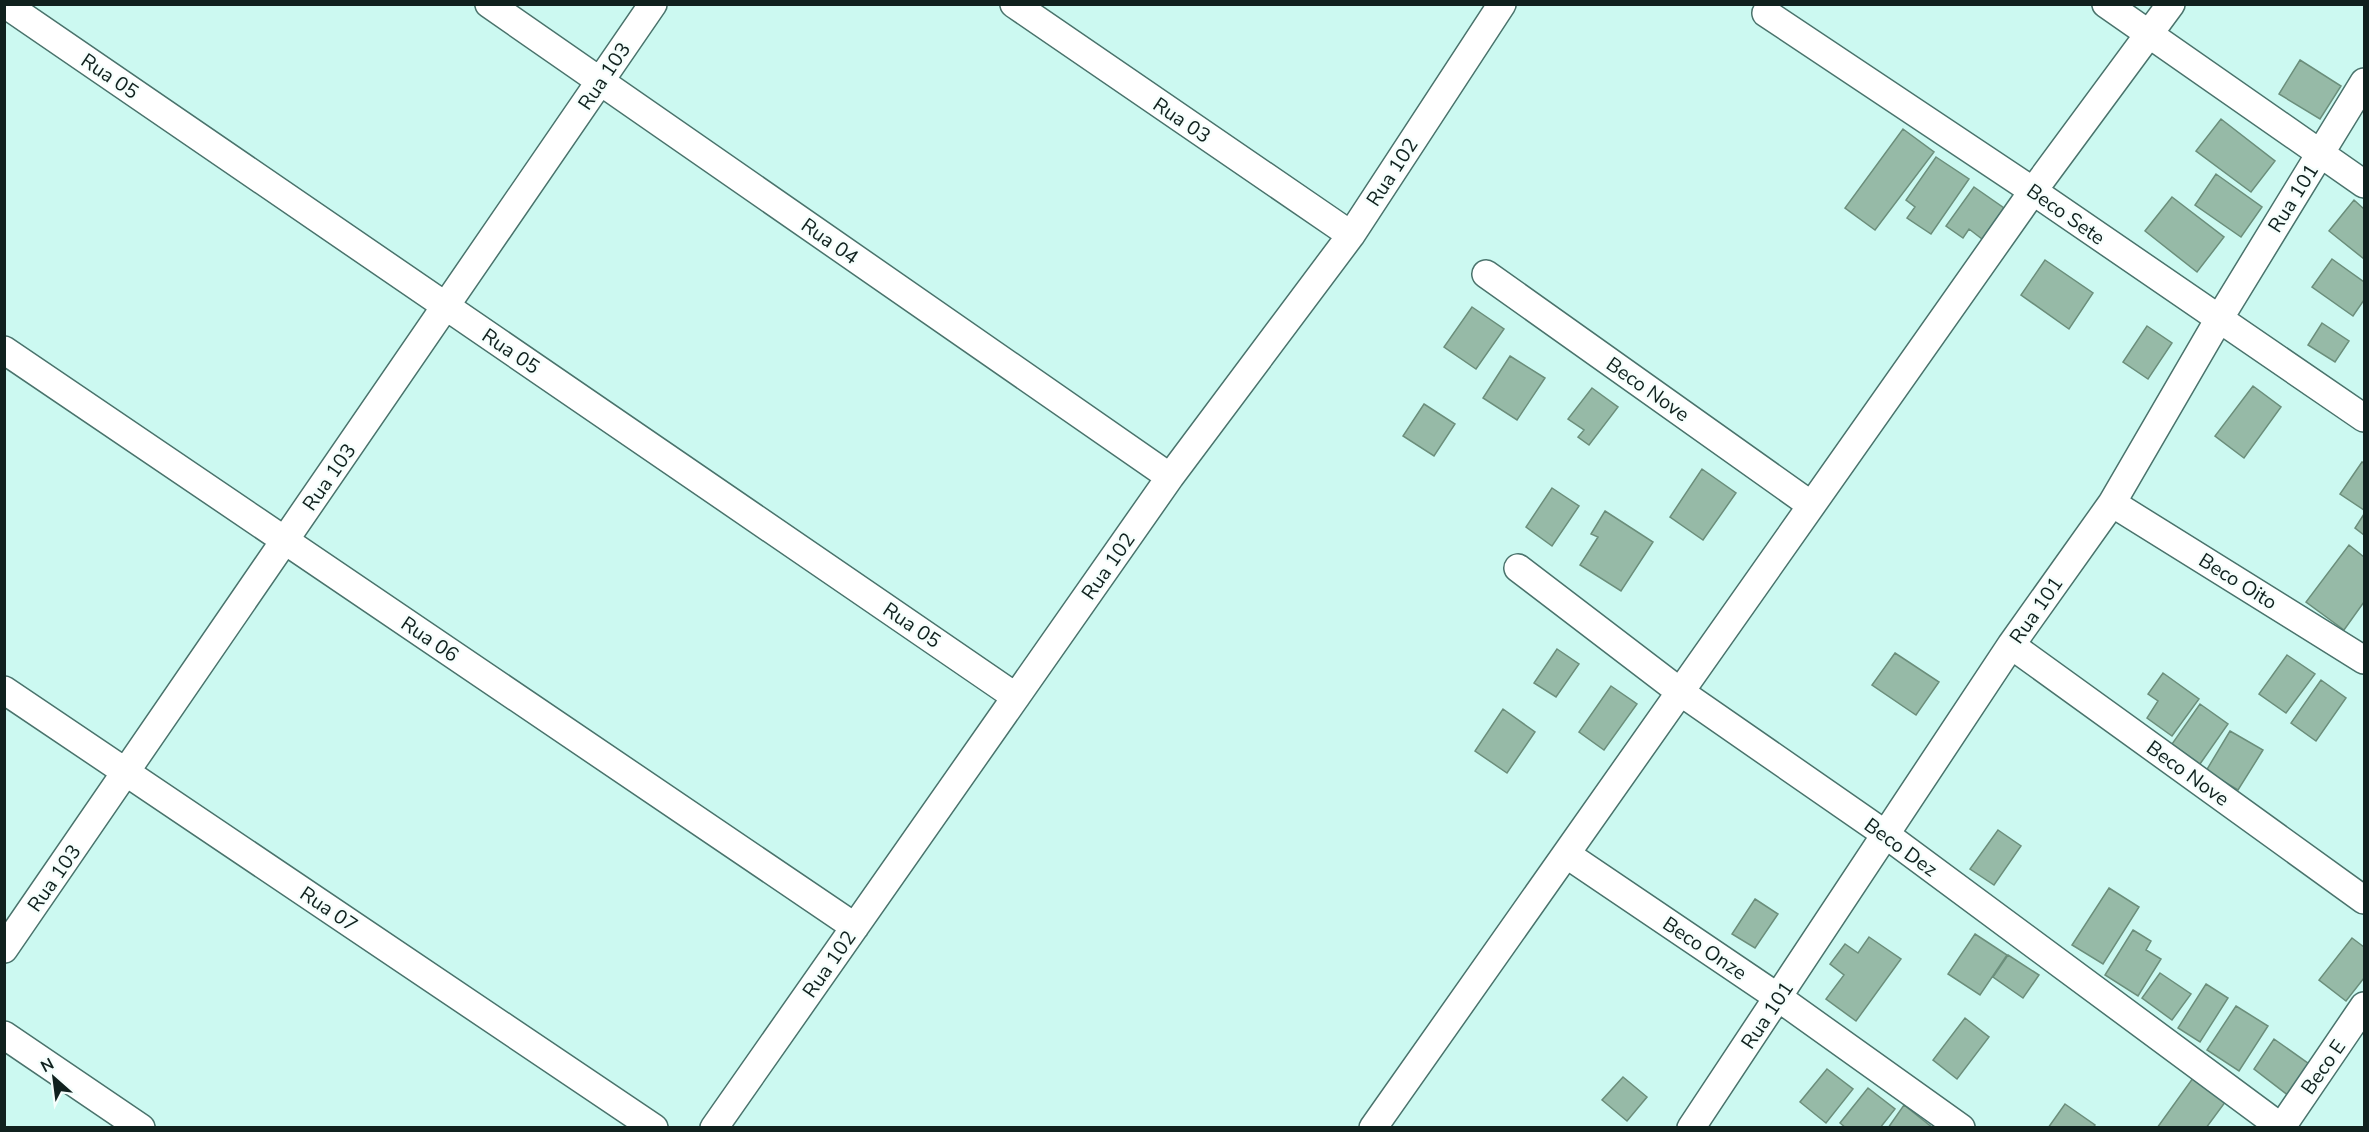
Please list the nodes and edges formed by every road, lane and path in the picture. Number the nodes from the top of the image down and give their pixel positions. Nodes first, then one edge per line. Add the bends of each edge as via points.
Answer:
1 (5, 4) edge
2 (489, 4) edge
3 (653, 4) edge
4 (1014, 4) edge
5 (1502, 4) edge
6 (2106, 4) edge
7 (2171, 4) edge
8 (1766, 13) dead end
9 (2150, 34) junction
10 (601, 82) junction
11 (2364, 82) edge
12 (2321, 154) junction
13 (2364, 184) edge
14 (2032, 191) junction
15 (1351, 235) junction
16 (1486, 274) dead end
17 (446, 307) junction
18 (2219, 319) junction
19 (4, 350) edge
20 (2364, 418) edge
21 (1170, 477) junction
22 (2112, 503) junction
23 (1810, 505) junction
24 (285, 541) junction
25 (1518, 568) dead end
26 (2011, 645) junction
27 (2364, 660) edge
28 (4, 690) edge
29 (1679, 691) junction
30 (1016, 697) junction
31 (126, 772) junction
32 (1885, 834) junction
33 (1566, 854) junction
34 (2364, 900) edge
35 (855, 927) junction
36 (4, 949) edge
37 (1779, 998) junction
38 (2364, 1006) edge
39 (4, 1035) edge
40 (2281, 1127) edge
41 (141, 1128) edge
42 (654, 1128) edge
43 (714, 1128) edge
44 (1373, 1128) edge
45 (1691, 1128) edge
46 (1961, 1128) edge

1 - 17 street, Rua 05
2 - 10 street, Rua 04
3 - 10 street, Rua 103
4 - 15 street, Rua 03
5 - 15 street, Rua 102
6 - 9 street
7 - 9 street
8 - 14 street, Beco Sete
9 - 12 street
9 - 14 street
10 - 17 street, Rua 103
10 - 21 street, Rua 04
11 - 12 street, Rua 101
12 - 13 street
12 - 18 street, Rua 101
14 - 18 street, Beco Sete
14 - 23 street
15 - 21 street, Rua 102
16 - 23 street, Beco Nove
17 - 24 street, Rua 103
17 - 30 street, Rua 05
18 - 20 street, Beco Sete
18 - 22 street, Rua 101
19 - 24 street, Rua 06
21 - 30 street, Rua 102
22 - 26 street, Rua 101
22 - 27 street, Beco Oito
23 - 29 street
24 - 31 street, Rua 103
24 - 35 street, Rua 06
25 - 29 street, Beco Dez
26 - 32 street, Rua 101
26 - 34 street, Beco Nove
28 - 31 street, Rua 07
29 - 32 street, Beco Dez
29 - 33 street
30 - 35 street, Rua 102
31 - 36 street, Rua 103
31 - 42 street, Rua 07
32 - 37 street, Rua 101
32 - 40 street, Beco Dez
33 - 37 street, Beco Onze
33 - 44 street
35 - 43 street, Rua 102
37 - 45 street, Rua 101
37 - 46 street, Beco Onze
38 - 40 street, Beco E
39 - 41 street

